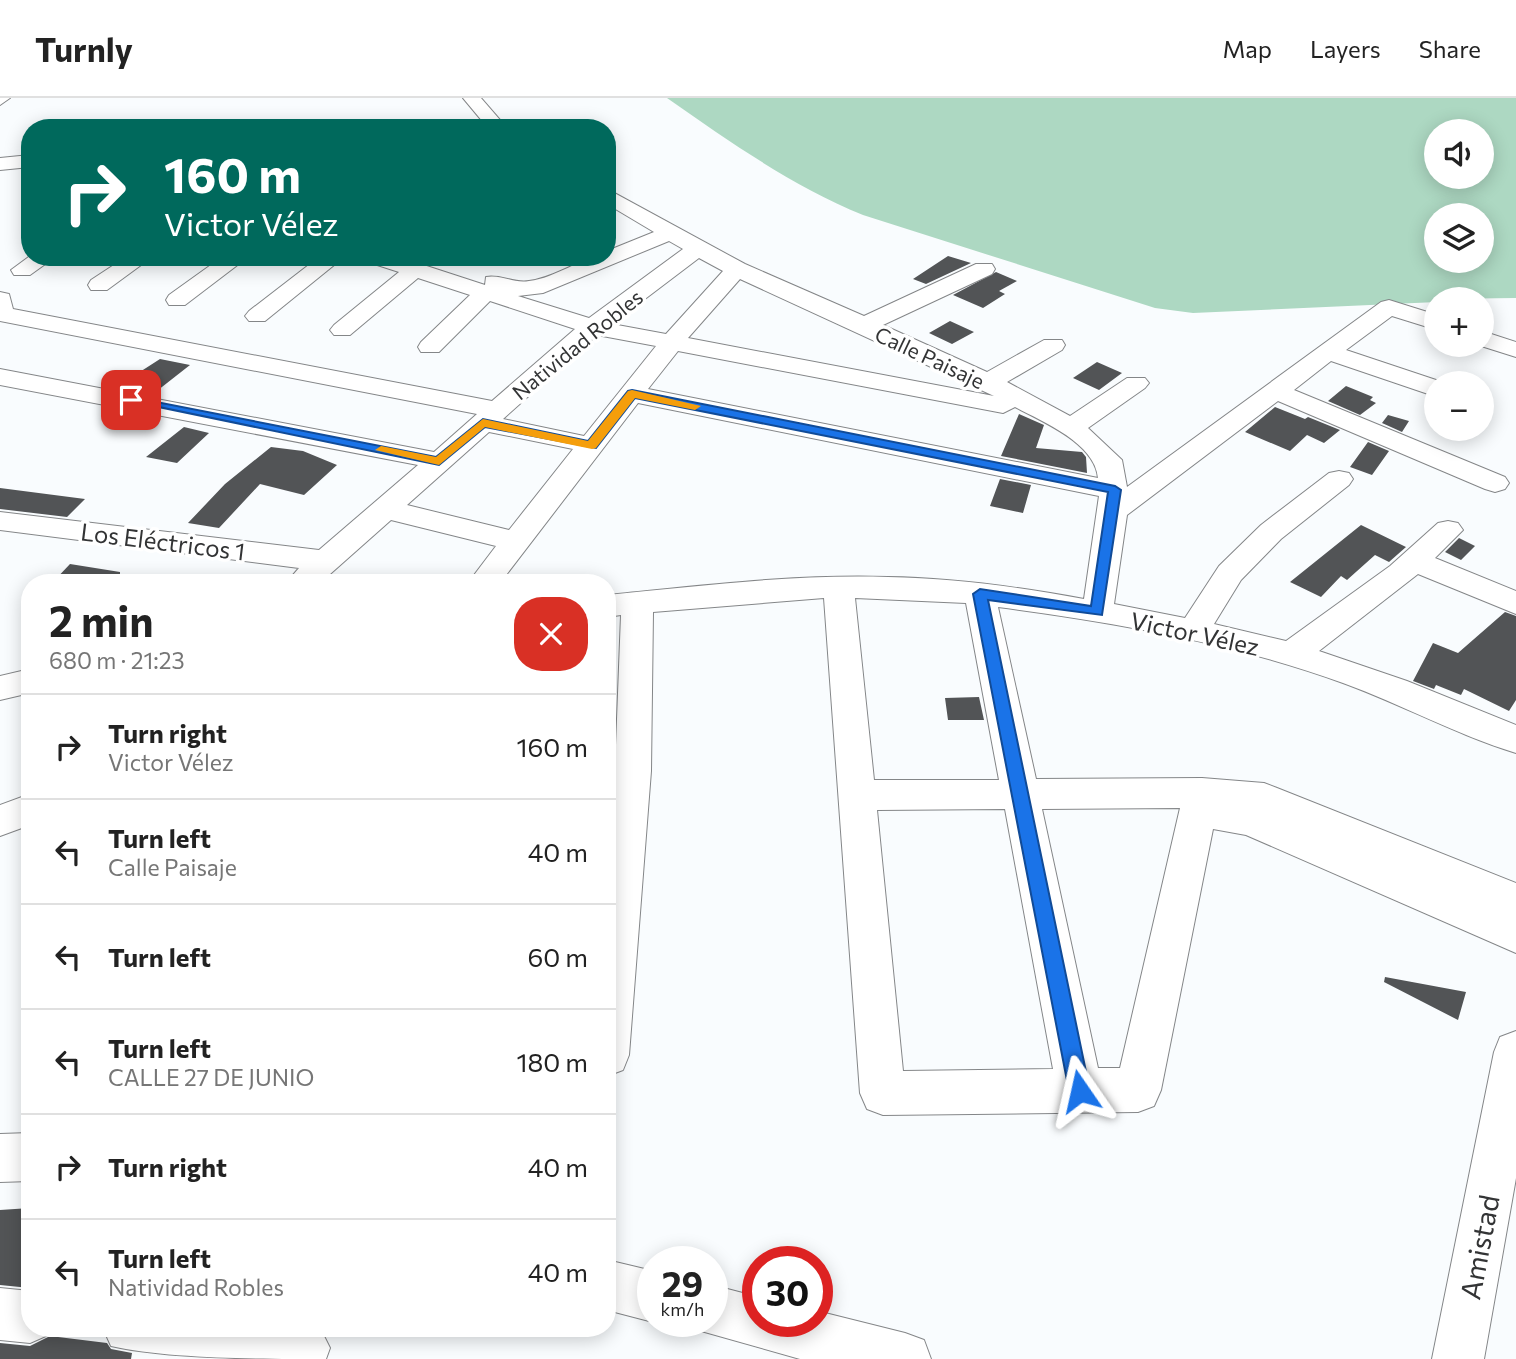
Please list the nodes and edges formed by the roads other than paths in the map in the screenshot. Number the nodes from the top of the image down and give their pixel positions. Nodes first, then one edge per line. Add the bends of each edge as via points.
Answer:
1 (471, 98) edge
2 (490, 119) edge
3 (21, 162) edge
4 (0, 164) edge
5 (616, 200) edge
6 (671, 233) junction
7 (698, 248) junction
8 (616, 255) edge
9 (29, 266) edge
10 (128, 266) edge
11 (224, 266) edge
12 (321, 266) edge
13 (414, 266) edge
14 (424, 266) edge
15 (428, 266) edge
16 (587, 266) edge
17 (737, 269) junction
18 (984, 269) dead end
19 (22, 270) dead end
20 (99, 285) dead end
21 (485, 293) junction
22 (1, 299) edge
23 (177, 300) dead end
24 (257, 316) dead end
25 (563, 319) junction
26 (1424, 319) edge
27 (862, 326) junction
28 (592, 327) junction
29 (342, 330) dead end
30 (672, 342) junction
31 (1494, 342) edge
32 (1053, 345) dead end
33 (430, 347) dead end
34 (1516, 350) edge
35 (1328, 352) junction
36 (521, 363) dead end
37 (0, 377) edge
38 (986, 383) junction
39 (1136, 383) dead end
40 (1424, 384) edge
41 (1275, 391) junction
42 (632, 394) junction
43 (1047, 414) junction
44 (490, 416) junction
45 (1071, 426) junction
46 (592, 445) junction
47 (439, 461) junction
48 (1339, 479) dead end
49 (1495, 483) dead end
50 (1113, 501) junction
51 (384, 509) junction
52 (0, 521) edge
53 (1448, 530) dead end
54 (516, 541) junction
55 (325, 561) junction
56 (1414, 561) junction
57 (311, 574) edge
58 (491, 574) edge
59 (839, 588) junction
60 (980, 594) junction
61 (1516, 603) edge
62 (622, 605) edge
63 (1097, 612) junction
64 (1193, 631) junction
65 (1292, 654) junction
66 (21, 683) edge
67 (0, 688) edge
68 (1516, 740) edge
69 (857, 794) junction
70 (1020, 795) junction
71 (1201, 802) junction
72 (21, 812) edge
73 (0, 821) edge
74 (1516, 901) edge
75 (1516, 935) edge
76 (616, 957) edge
77 (1516, 1052) edge
78 (1080, 1091) junction
79 (21, 1157) edge
80 (0, 1158) edge
81 (616, 1287) edge
82 (637, 1293) edge
83 (0, 1314) edge
84 (728, 1315) edge
85 (21, 1316) edge
86 (222, 1337) edge
87 (305, 1345) edge
88 (905, 1359) edge
89 (1458, 1359) edge

1 - 2 street
3 - 4 street
5 - 6 street, Calle Paisaje
6 - 7 street, Calle Paisaje
6 - 8 street
7 - 17 street, Calle Paisaje
7 - 28 street, Natividad Robles
9 - 19 street
10 - 20 street
11 - 23 street
12 - 24 street
13 - 29 street
14 - 21 street
15 - 16 street via 513,289 529,289
17 - 27 street, Calle Paisaje
17 - 30 street
18 - 27 street
21 - 25 street
21 - 33 street
22 - 44 street via 2,314
25 - 28 street
25 - 36 street
26 - 35 street via 1389,307
27 - 38 street, Calle Paisaje
28 - 30 street
28 - 44 street, Natividad Robles
30 - 42 street
30 - 43 street
31 - 34 street
32 - 38 street
35 - 40 street
35 - 41 street
37 - 47 street
38 - 43 street, Calle Paisaje
39 - 45 street
41 - 49 street
41 - 50 street
42 - 46 street
42 - 50 street
43 - 45 street, Calle Paisaje
44 - 46 street
44 - 47 street, Natividad Robles
45 - 50 street, Calle Paisaje via 1108,458
46 - 54 street
47 - 51 street, Natividad Robles
48 - 64 street via 1271,533 1230,573
50 - 63 street, Calle Paisaje
51 - 54 street
51 - 55 street, Natividad Robles
52 - 55 street, Los Eléctricos 1
53 - 56 street
54 - 58 street
55 - 57 street, Natividad Robles
56 - 61 street
56 - 65 street
59 - 60 street, Victor Vélez
59 - 62 street, Victor Vélez
59 - 69 street
60 - 63 street, Victor Vélez
60 - 70 street
62 - 76 street via 633,771
63 - 64 street, Victor Vélez
64 - 65 street, Victor Vélez
65 - 68 street, Victor Vélez
66 - 67 street
69 - 70 street
69 - 78 street via 883,1093
70 - 71 street
70 - 78 street
71 - 74 street via 1264,797
71 - 75 street
71 - 78 street via 1138,1090
72 - 73 street
77 - 89 street, Amistad
79 - 80 street
81 - 82 street
83 - 85 street
84 - 88 street
86 - 87 street

